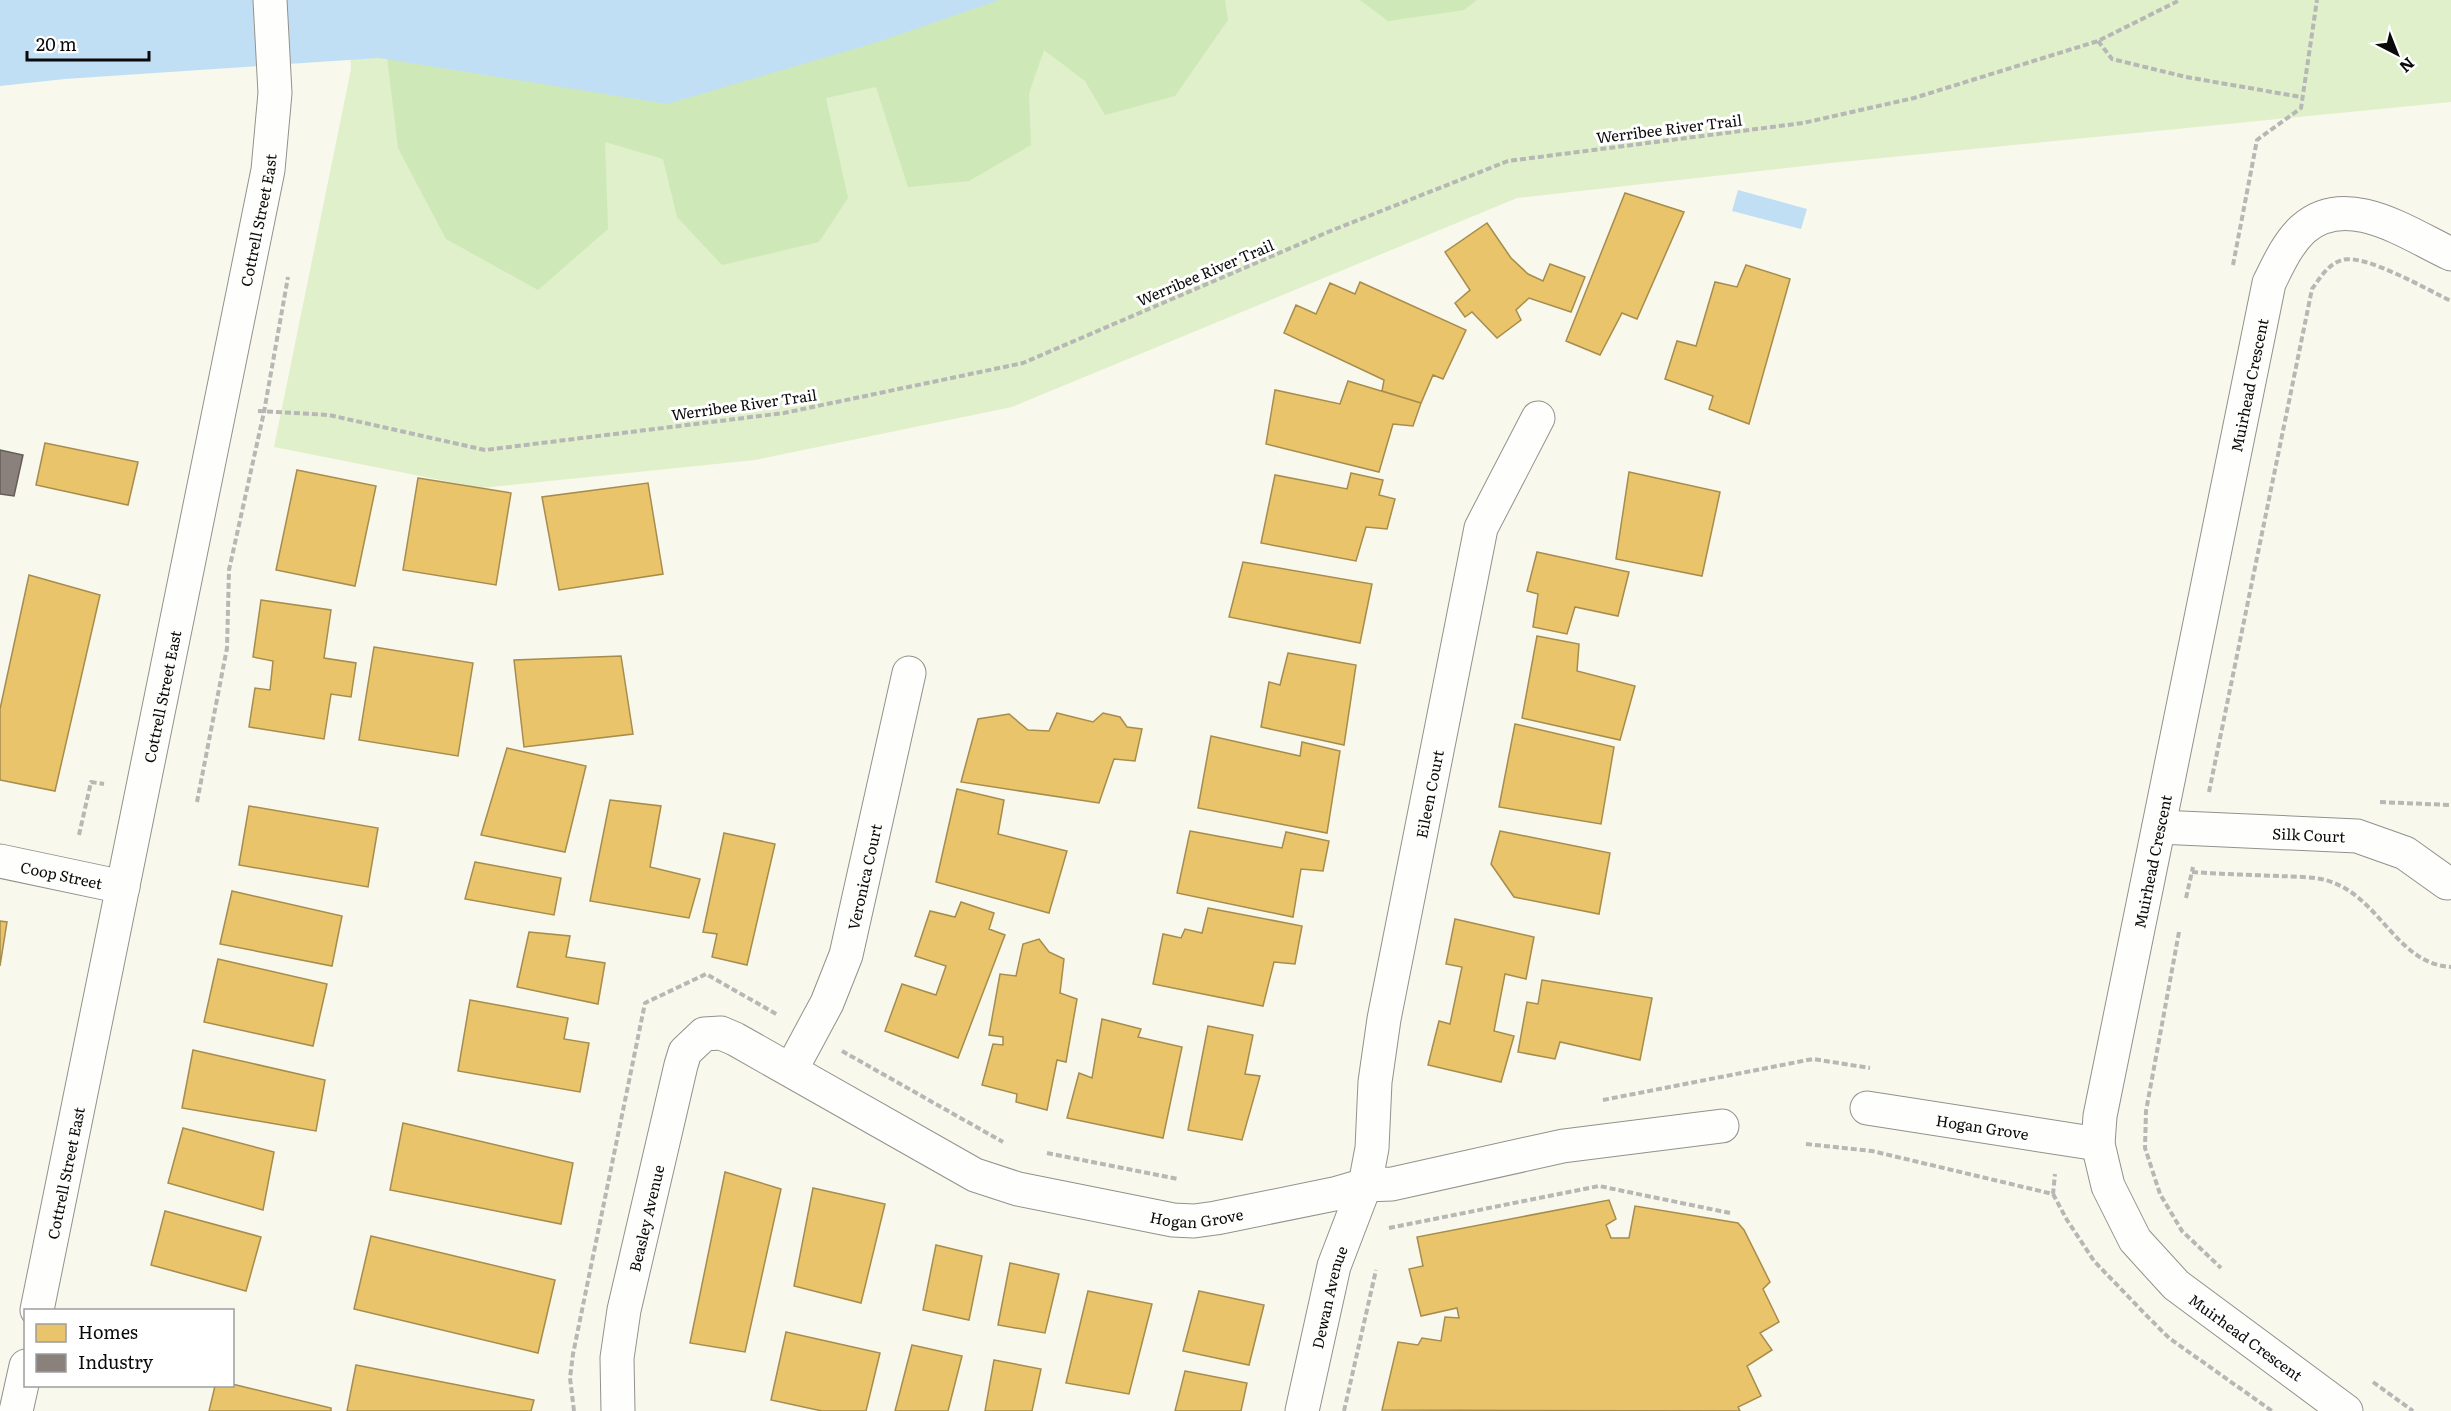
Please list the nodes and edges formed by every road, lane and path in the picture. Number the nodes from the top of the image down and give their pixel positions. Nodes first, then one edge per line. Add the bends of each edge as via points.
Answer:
1 (270, 0) edge
2 (2180, 0) edge
3 (2318, 0) edge
4 (2098, 41) junction
5 (2451, 254) edge
6 (221, 404) junction
7 (264, 412) junction
8 (1538, 418) dead end
9 (909, 673) dead end
10 (104, 784) dead end
11 (197, 802) dead end
12 (2159, 827) junction
13 (79, 836) dead end
14 (0, 861) edge
15 (2192, 872) dead end
16 (2447, 883) dead end
17 (123, 887) junction
18 (2451, 967) edge
19 (810, 1033) junction
20 (704, 1034) joint
21 (791, 1070) junction
22 (1879, 1070) dead end
23 (1601, 1101) dead end
24 (1867, 1108) dead end
25 (1722, 1126) dead end
26 (2059, 1137) junction
27 (1806, 1144) dead end
28 (2098, 1144) junction
29 (1012, 1147) dead end
30 (1046, 1153) dead end
31 (1181, 1180) dead end
32 (1365, 1185) junction
33 (1730, 1213) dead end
34 (1384, 1229) dead end
35 (1377, 1263) dead end
36 (37, 1309) edge
37 (24, 1375) edge
38 (16, 1411) edge
39 (574, 1411) edge
40 (618, 1411) edge
41 (1302, 1411) edge
42 (1344, 1411) edge
43 (2346, 1411) edge

1 - 6 street, Cottrell Street East via 275,81 268,170
2 - 4 path, Werribee River Trail
3 - 4 path via 2301,97 2186,77 2112,59
4 - 7 path, Werribee River Trail via 1914,98 1803,123 1508,161 1328,232 1023,363 784,413 485,450 329,415
5 - 12 street, Muirhead Crescent via 2371,216 2334,215 2311,223 2291,242 2269,284
6 - 7 path, Werribee River Trail
6 - 17 street, Cottrell Street East
7 - 11 path via 229,570 227,648
8 - 32 street, Eileen Court via 1481,528 1384,1019
9 - 19 street, Veronica Court via 846,955
10 - 13 path via 91,782
12 - 16 street, Silk Court via 2357,837 2405,853
12 - 28 street, Muirhead Crescent via 2100,1116
14 - 17 street, Coop Street
15 - 18 path via 2310,878 2334,883 2357,896 2414,955 2436,966
17 - 36 street, Cottrell Street East
19 - 21 street, Veronica Court
19 - 29 path
19 - 39 path via 706,974 645,1003 573,1354 570,1378
20 - 21 street, Hogan Grove via 721,1033
20 - 40 street, Beasley Avenue via 685,1052 681,1065 624,1310 617,1358
21 - 32 street, Hogan Grove via 975,1175 1018,1189 1137,1213 1194,1221
22 - 23 path via 1813,1059
24 - 26 street, Hogan Grove
25 - 32 street, Hogan Grove via 1563,1146 1392,1184
26 - 27 path via 2053,1194 1872,1151
26 - 28 street, Hogan Grove
28 - 43 street, Muirhead Crescent via 2108,1186 2136,1240 2176,1285
30 - 31 path
32 - 41 street, Dewan Avenue via 1334,1266
33 - 34 path via 1599,1186
35 - 42 path
37 - 38 street

